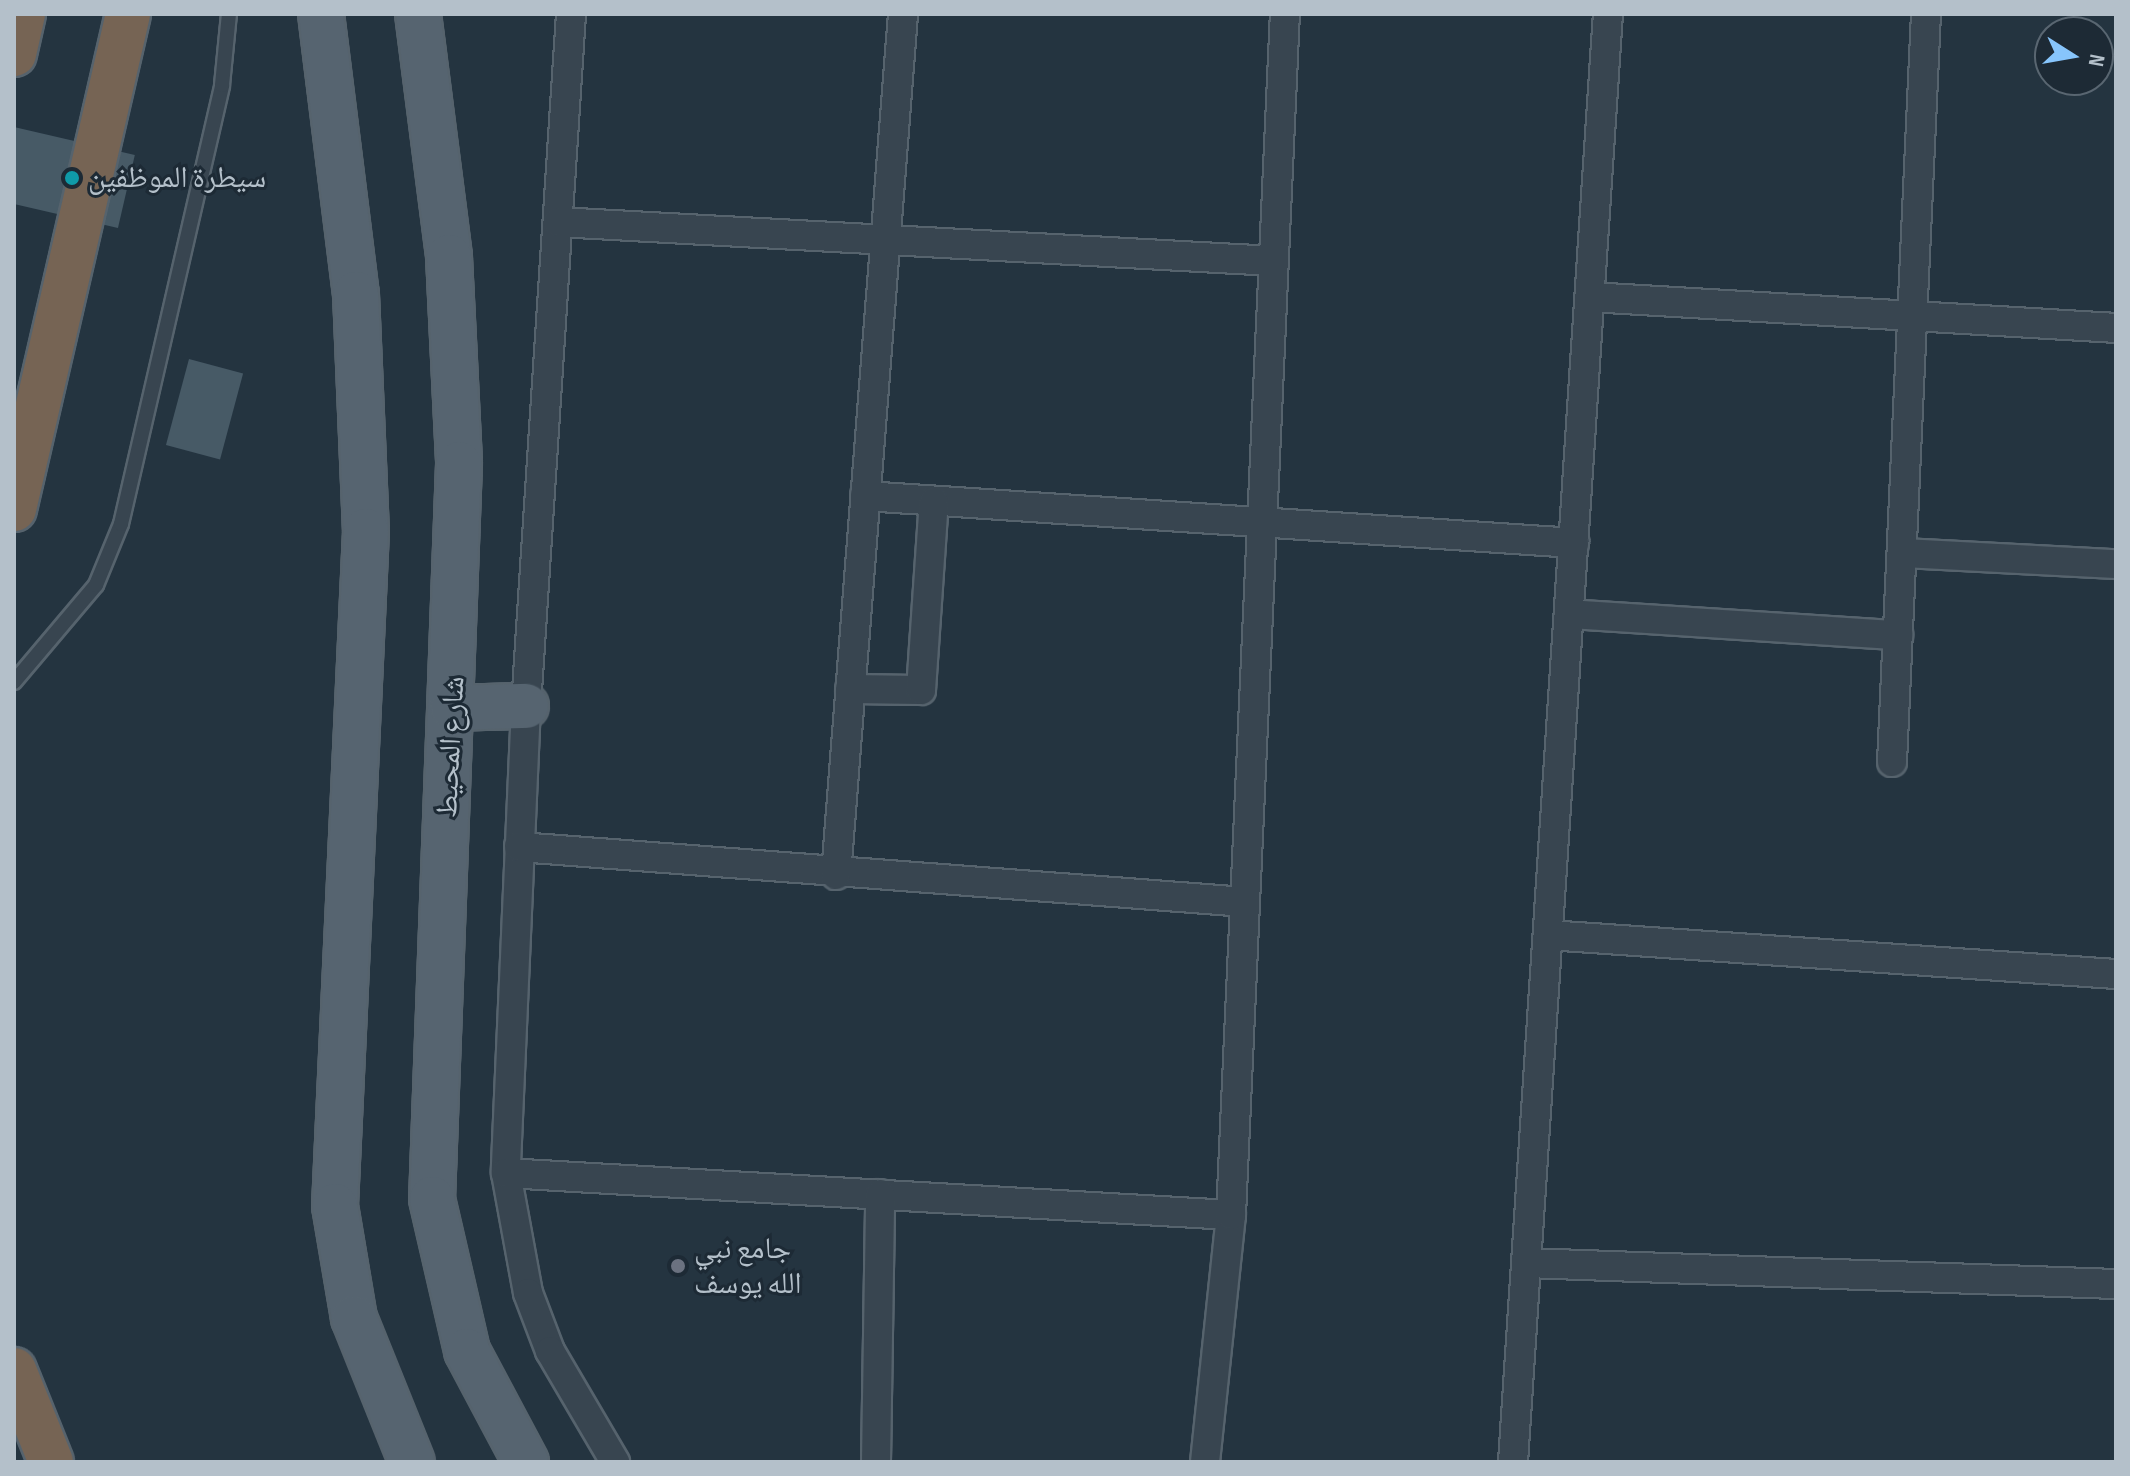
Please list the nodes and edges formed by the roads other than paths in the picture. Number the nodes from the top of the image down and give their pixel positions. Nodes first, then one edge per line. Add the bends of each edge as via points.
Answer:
1 (23, 14) edge
2 (128, 14) edge
3 (229, 14) edge
4 (321, 14) edge
5 (418, 14) edge
6 (571, 14) edge
7 (903, 14) edge
8 (1285, 14) edge
9 (1608, 14) edge
10 (1926, 14) edge
11 (14, 54) edge
12 (558, 222) junction
13 (885, 239) junction
14 (1274, 261) junction
15 (1590, 297) junction
16 (1913, 313) junction
17 (2116, 328) edge
18 (865, 496) junction
19 (934, 501) junction
20 (14, 509) edge
21 (1262, 524) junction
22 (1574, 543) junction
23 (1903, 553) junction
24 (2116, 564) edge
25 (1569, 614) junction
26 (1898, 635) junction
27 (14, 682) edge
28 (850, 689) junction
29 (526, 706) junction
30 (453, 708) junction
31 (1892, 762) dead end
32 (519, 847) junction
33 (836, 875) junction
34 (1245, 902) junction
35 (1548, 935) junction
36 (2116, 974) edge
37 (506, 1173) junction
38 (880, 1194) junction
39 (1231, 1215) junction
40 (1526, 1263) junction
41 (2116, 1284) edge
42 (14, 1370) edge
43 (51, 1462) edge
44 (412, 1462) edge
45 (526, 1462) edge
46 (615, 1462) edge
47 (876, 1462) edge
48 (1205, 1462) edge
49 (1513, 1462) edge

1 - 11 highway
2 - 20 highway
3 - 27 lane via 222,85 121,524 96,585
4 - 44 main road via 356,294 366,531 335,1206 354,1318
5 - 30 main road, شارع المحيط via 455,367
6 - 12 street
7 - 13 street
8 - 14 street
9 - 15 street
10 - 16 street
12 - 13 street
12 - 29 street
13 - 14 street
13 - 18 street
14 - 21 street
15 - 16 street
15 - 22 street
16 - 17 street
16 - 23 street
18 - 19 street
18 - 28 street
19 - 21 street
19 - 28 street via 921,690
21 - 22 street
21 - 34 street
22 - 25 street
23 - 24 street
23 - 26 street
25 - 26 street
25 - 35 street
26 - 31 street
28 - 33 street
29 - 30 main road
29 - 32 street
30 - 45 main road, شارع المحيط via 432,1199 467,1351
32 - 33 street
32 - 37 street
33 - 34 street
34 - 39 street
35 - 36 street
35 - 40 street
37 - 38 street
37 - 46 street via 528,1293 550,1351
38 - 39 street
38 - 47 street
39 - 48 street
40 - 41 street
40 - 49 street
42 - 43 highway

